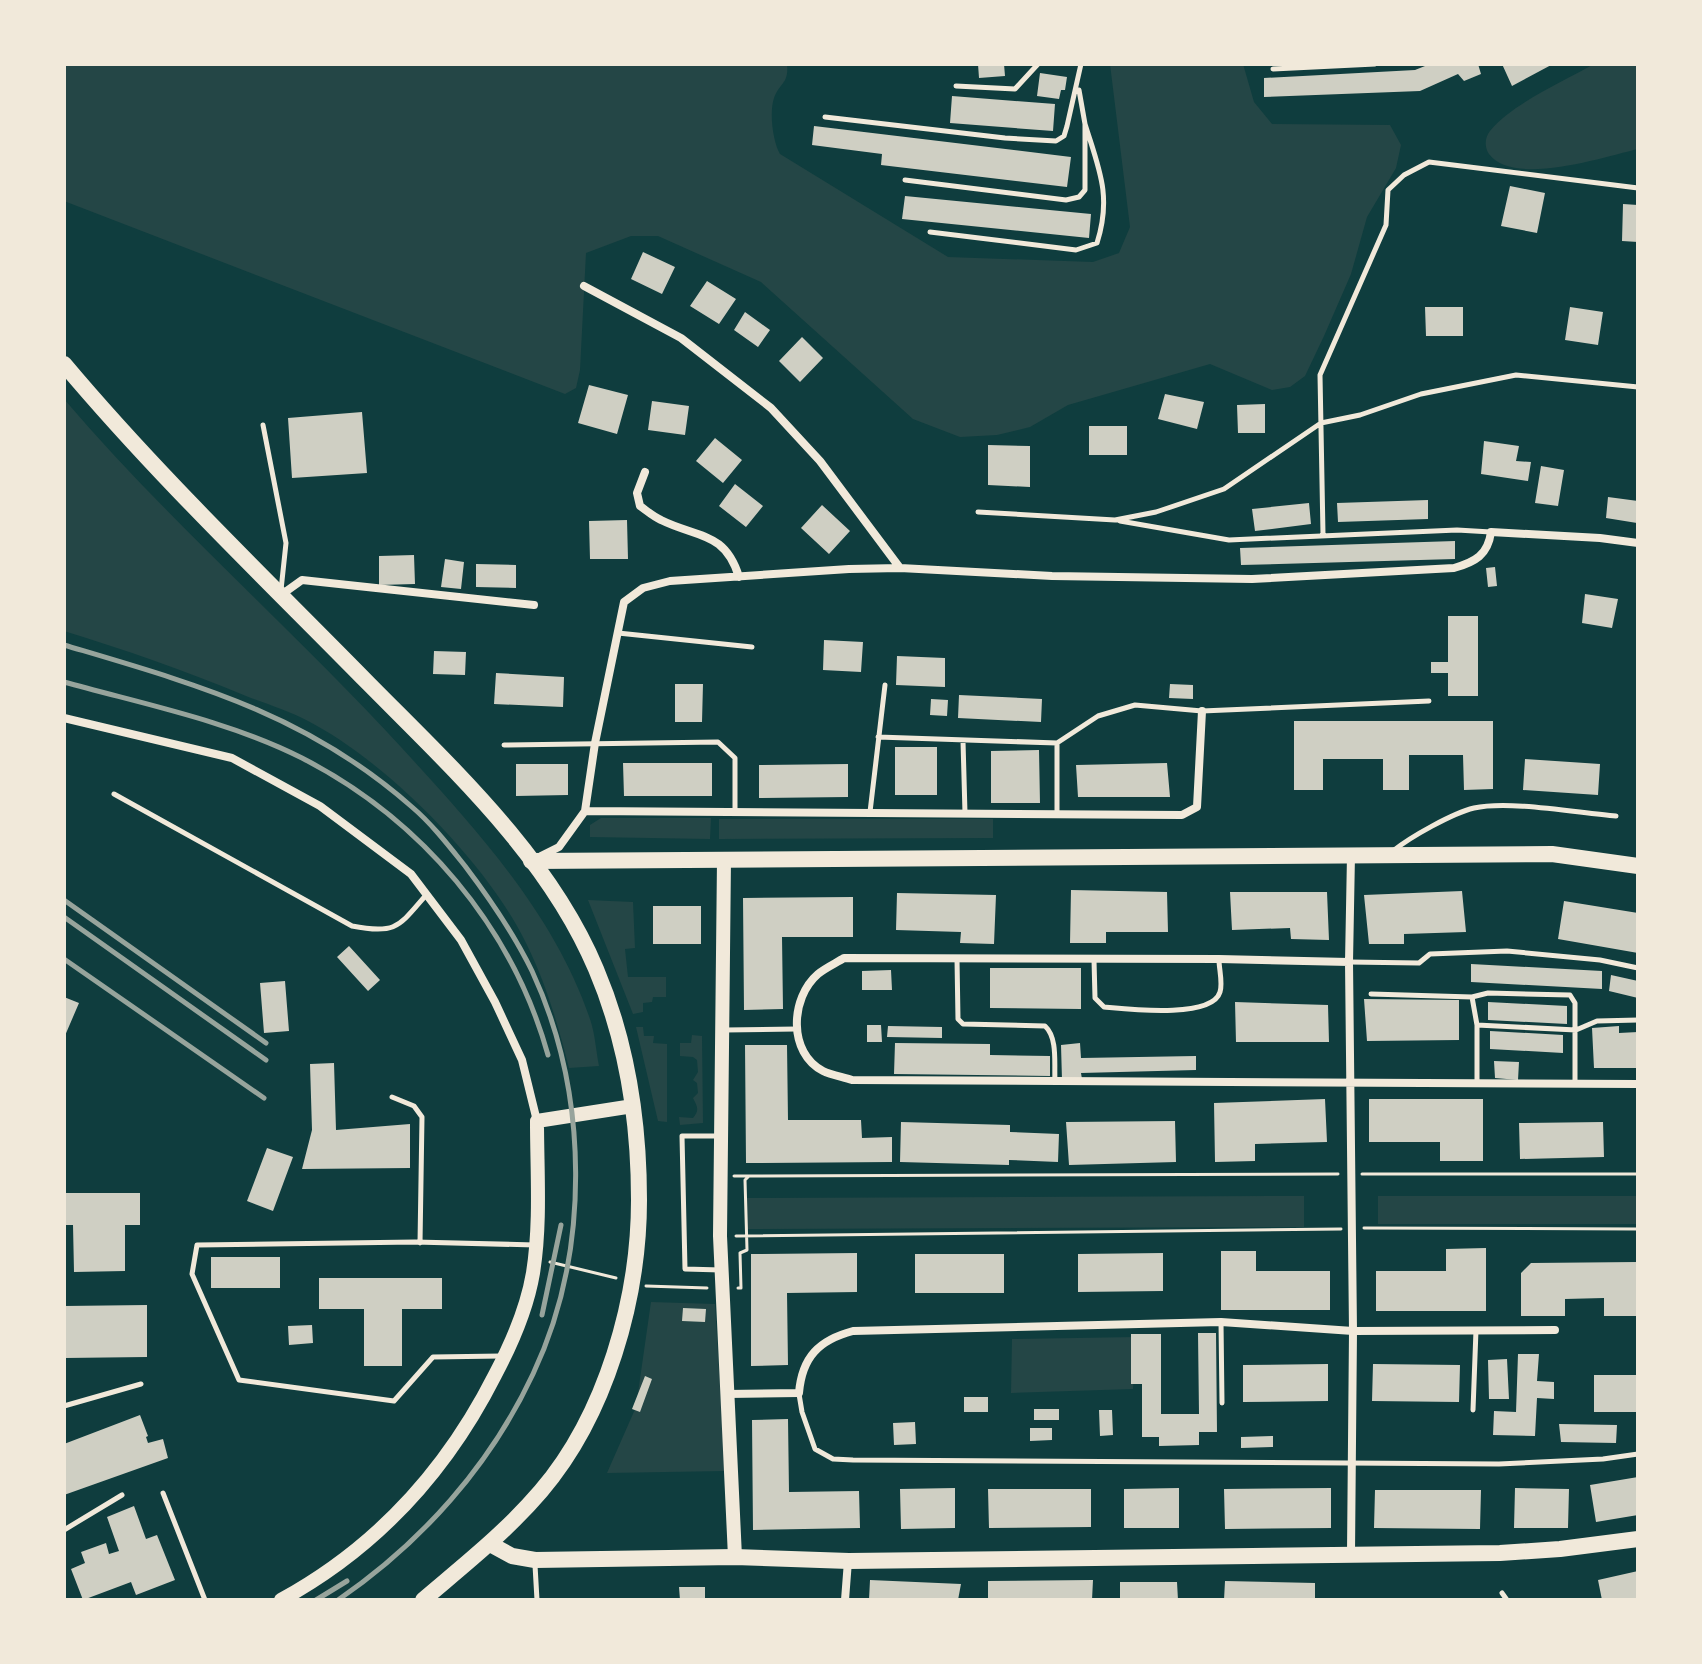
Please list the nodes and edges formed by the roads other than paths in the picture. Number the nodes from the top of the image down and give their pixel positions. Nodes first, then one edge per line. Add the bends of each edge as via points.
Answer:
1 (1038, 64) edge
2 (1081, 64) edge
3 (1375, 64) edge
4 (1273, 69) dead end
5 (1078, 85) junction
6 (956, 86) dead end
7 (825, 117) dead end
8 (1085, 124) junction
9 (905, 180) dead end
10 (1638, 188) edge
11 (930, 232) dead end
12 (584, 286) dead end
13 (64, 364) edge
14 (1638, 387) edge
15 (1321, 423) junction
16 (263, 425) dead end
17 (645, 472) dead end
18 (978, 512) dead end
19 (1115, 520) junction
20 (1491, 532) junction
21 (1323, 534) junction
22 (1638, 543) edge
23 (900, 568) junction
24 (739, 577) junction
25 (281, 595) junction
26 (534, 605) dead end
27 (617, 633) junction
28 (752, 647) dead end
29 (885, 685) dead end
30 (1429, 701) dead end
31 (1202, 711) junction
32 (64, 718) edge
33 (878, 737) junction
34 (963, 741) junction
35 (595, 743) junction
36 (1057, 743) junction
37 (504, 745) dead end
38 (114, 794) dead end
39 (585, 811) junction
40 (870, 812) junction
41 (735, 813) junction
42 (965, 813) junction
43 (1057, 815) junction
44 (1616, 816) dead end
45 (1389, 854) junction
46 (1351, 855) junction
47 (724, 859) junction
48 (531, 861) junction
49 (1638, 866) edge
50 (428, 893) junction
51 (957, 959) junction
52 (1219, 959) junction
53 (1094, 960) junction
54 (1349, 962) junction
55 (1638, 968) edge
56 (1371, 994) dead end
57 (1472, 997) junction
58 (1638, 1020) edge
59 (1477, 1025) junction
60 (796, 1029) junction
61 (722, 1030) junction
62 (1576, 1030) junction
63 (1055, 1082) junction
64 (1351, 1084) junction
65 (1477, 1084) junction
66 (1575, 1084) junction
67 (1638, 1084) edge
68 (392, 1097) dead end
69 (633, 1106) junction
70 (537, 1121) junction
71 (720, 1136) junction
72 (420, 1243) junction
73 (536, 1245) junction
74 (722, 1270) junction
75 (1221, 1322) junction
76 (1476, 1329) junction
77 (1555, 1330) dead end
78 (1353, 1331) junction
79 (505, 1356) junction
80 (141, 1384) dead end
81 (799, 1393) junction
82 (727, 1394) junction
83 (1222, 1403) dead end
84 (64, 1406) edge
85 (1473, 1410) dead end
86 (1638, 1454) edge
87 (1351, 1463) junction
88 (163, 1493) dead end
89 (122, 1495) dead end
90 (64, 1530) edge
91 (1638, 1539) edge
92 (490, 1544) junction
93 (1351, 1553) junction
94 (735, 1557) junction
95 (535, 1560) junction
96 (849, 1561) junction
97 (1502, 1593) dead end
98 (205, 1600) edge
99 (281, 1600) edge
100 (423, 1600) edge
101 (537, 1600) edge
102 (845, 1600) edge
103 (1507, 1600) edge

1 - 6 lane via 1015,89
2 - 5 lane
3 - 4 lane
5 - 7 lane via 1064,136 1056,141
5 - 8 lane
8 - 9 lane via 1085,190 1079,197 1066,200
8 - 11 lane via 1105,187 1097,243 1076,250
10 - 15 lane via 1429,162 1404,175 1388,190 1386,225 1320,375
12 - 23 street via 681,338 771,408 820,461
13 - 25 main road via 156,469
14 - 15 lane via 1516,375 1421,394
15 - 19 lane via 1224,489
15 - 21 lane
16 - 25 lane via 286,543
17 - 24 street via 637,493 640,506 660,520 717,540 734,559
18 - 19 lane
19 - 21 lane via 1229,540
20 - 21 lane
20 - 22 street
20 - 23 street via 1482,556 1454,568 1252,579
23 - 24 street
24 - 27 street via 643,588 624,602
25 - 26 street via 302,580
25 - 48 main road via 444,759
27 - 28 lane
27 - 35 street
29 - 33 lane
30 - 31 lane
31 - 36 lane via 1135,705 1098,716
31 - 43 street via 1197,807 1182,815
32 - 50 street via 232,758 320,806 411,874
33 - 34 lane
33 - 40 lane
34 - 36 lane
34 - 42 lane
35 - 37 lane
35 - 39 street
35 - 41 lane via 718,742 735,758
36 - 43 lane
38 - 50 lane via 352,926 381,932 401,924
39 - 41 street
39 - 48 street via 559,847
40 - 41 street
40 - 42 street
42 - 43 street
44 - 45 lane via 1473,808 1407,839
45 - 46 main road
45 - 49 main road via 1552,854
46 - 47 main road
46 - 54 street
47 - 48 main road
47 - 61 street
48 - 69 main road via 595,968 618,1035
50 - 70 street via 495,1002 522,1060
51 - 53 street
51 - 60 street via 844,958 808,986 798,1006
51 - 63 lane via 958,1019 963,1024 1045,1026 1053,1041
52 - 53 street
52 - 53 lane via 1220,992 1212,1004 1195,1010 1104,1007 1095,998
52 - 54 street
54 - 55 lane via 1419,963 1430,954 1507,951
54 - 64 street
56 - 57 lane
57 - 59 lane
57 - 62 lane via 1570,995
58 - 62 lane via 1597,1021
59 - 62 lane
59 - 65 lane
60 - 61 lane
60 - 63 street via 804,1053 821,1070 852,1080
61 - 71 street
62 - 66 lane
63 - 64 street
64 - 65 street
64 - 78 street
65 - 66 street
66 - 67 street
68 - 72 lane via 414,1106 422,1117
69 - 70 street
69 - 92 main road via 639,1230 622,1331 566,1456
70 - 73 street
71 - 74 street
71 - 74 lane via 682,1136 685,1269
72 - 73 lane
72 - 79 lane via 197,1245 192,1274 239,1380 394,1401 433,1357
73 - 79 street via 523,1312
74 - 82 street
75 - 78 street
75 - 81 street via 853,1331 819,1347 801,1371
75 - 83 lane
76 - 77 street
76 - 78 street
76 - 85 lane
78 - 87 street
79 - 99 street via 478,1410 414,1497 329,1572
80 - 84 lane
81 - 82 street
81 - 87 lane via 815,1449 833,1459
82 - 94 street
86 - 87 lane via 1499,1464
87 - 93 street
88 - 98 lane
89 - 90 lane
91 - 93 main road via 1500,1553
92 - 95 main road
92 - 100 main road
93 - 96 main road
94 - 95 main road
94 - 96 main road
95 - 101 lane
96 - 102 street
97 - 103 lane

